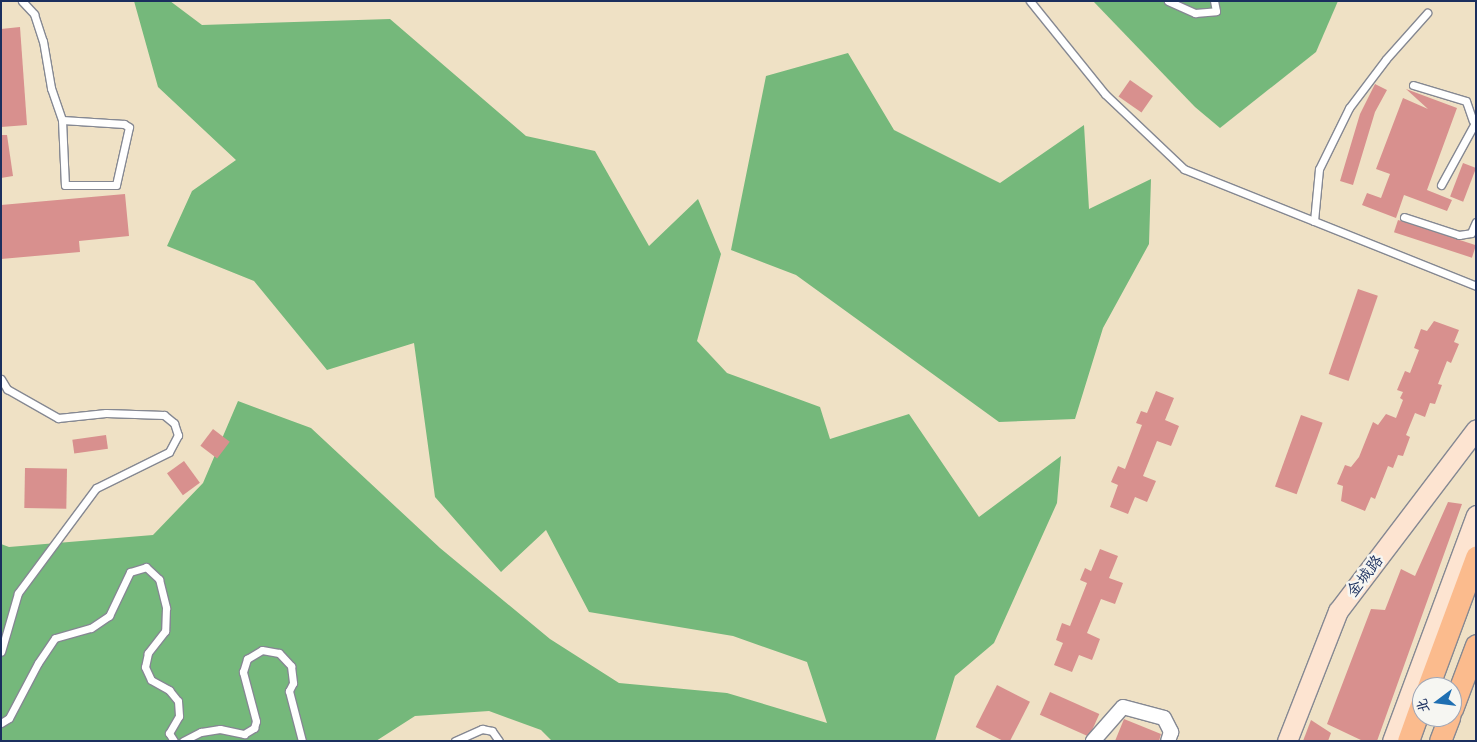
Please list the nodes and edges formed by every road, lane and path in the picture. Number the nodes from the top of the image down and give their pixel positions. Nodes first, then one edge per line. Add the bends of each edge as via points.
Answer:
1 (22, 1) edge
2 (1030, 1) edge
3 (1168, 1) edge
4 (1214, 1) edge
5 (1427, 13) dead end
6 (1413, 85) dead end
7 (62, 120) junction
8 (1474, 121) edge
9 (1441, 185) dead end
10 (1404, 218) dead end
11 (1314, 221) junction
12 (1476, 222) edge
13 (1476, 286) edge
14 (1, 379) edge
15 (1476, 429) edge
16 (1476, 514) edge
17 (1476, 557) edge
18 (1476, 644) edge
19 (1, 652) edge
20 (1432, 677) edge
21 (1462, 682) edge
22 (1, 723) edge
23 (1413, 727) edge
24 (1445, 727) edge
25 (174, 741) edge
26 (183, 741) edge
27 (302, 741) edge
28 (456, 741) edge
29 (499, 741) edge
30 (1093, 741) edge
31 (1168, 741) edge
32 (1286, 741) edge
33 (1392, 741) edge
34 (1408, 741) edge
35 (1440, 741) edge

1 - 7 lane via 37,23 51,88
2 - 11 lane via 1105,94 1184,169
3 - 4 lane via 1195,13 1216,10
5 - 11 lane via 1348,108 1319,169
6 - 8 lane via 1466,101
7 - 7 lane via 64,184 116,185 129,127
8 - 9 lane
10 - 12 lane via 1459,235 1471,233
11 - 13 lane
14 - 19 lane via 7,390 58,418 106,413 164,416 174,423 178,435 169,452 96,488 18,593
15 - 32 street, 金城路 via 1338,611
16 - 33 street
17 - 20 main road
18 - 21 main road
22 - 25 lane via 9,718 38,662 55,638 92,628 109,616 130,572 146,567 159,579 166,608 165,631 148,653 145,667 151,680 169,690 178,701 179,716 169,729
23 - 34 main road
24 - 35 main road
26 - 27 lane via 200,732 220,729 244,734 254,728 256,720 243,672 247,659 262,650 280,653 291,666 293,683 289,691
28 - 29 lane via 482,729 492,731
30 - 31 street via 1123,707 1164,718 1171,732

